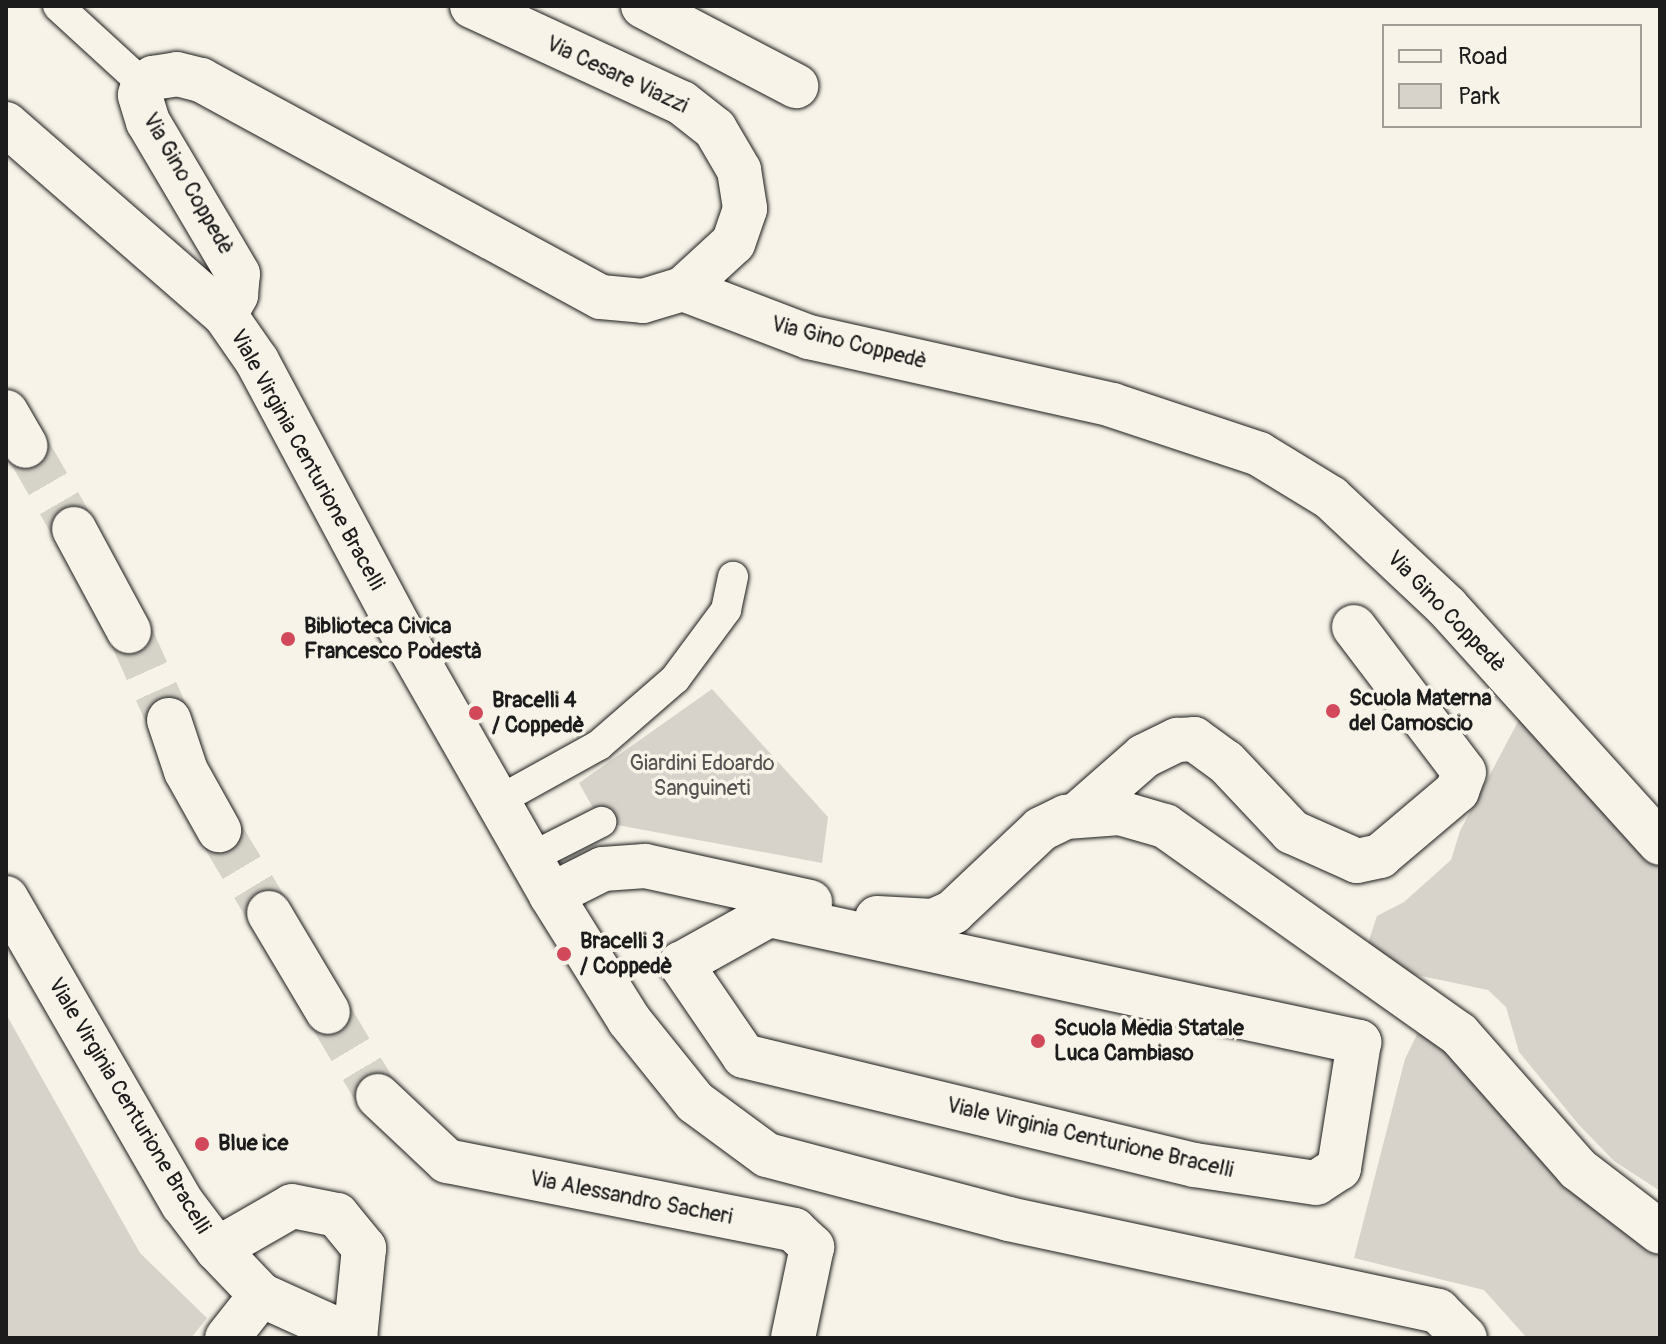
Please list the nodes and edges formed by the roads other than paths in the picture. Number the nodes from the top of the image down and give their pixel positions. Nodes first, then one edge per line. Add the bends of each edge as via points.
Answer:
1 (58, 6) edge
2 (472, 6) edge
3 (643, 6) edge
4 (143, 84) junction
5 (796, 86) dead end
6 (6, 124) edge
7 (683, 289) junction
8 (225, 315) junction
9 (74, 529) tunnel mouth
10 (733, 577) dead end
11 (1354, 627) dead end
12 (129, 631) tunnel mouth
13 (169, 720) tunnel mouth
14 (498, 801) junction
15 (1079, 813) junction
16 (601, 822) dead end
17 (219, 830) tunnel mouth
18 (1660, 843) edge
19 (530, 858) junction
20 (551, 895) junction
21 (6, 898) edge
22 (269, 913) tunnel mouth
23 (681, 964) joint
24 (328, 1012) tunnel mouth
25 (378, 1096) tunnel mouth
26 (1660, 1232) edge
27 (217, 1249) junction
28 (261, 1295) junction
29 (227, 1338) edge
30 (356, 1338) edge
31 (793, 1338) edge
32 (1465, 1338) edge

1 - 4 lane
2 - 7 street, Via Cesare Viazzi via 682,103 715,129 739,170 745,209 733,243
3 - 5 street
4 - 7 street, Via Gino Coppedè via 177,74 201,80 601,297 643,301
4 - 8 street, Via Gino Coppedè via 140,95 148,122 238,274 236,295
6 - 8 street, Viale Virginia Centurione Bracelli
7 - 18 street, Via Gino Coppedè via 809,337 1112,405 1212,436 1297,475 1331,498 1447,607
8 - 14 street, Viale Virginia Centurione Bracelli via 257,361
9 - 12 street
10 - 14 lane via 726,610 675,679 599,745
11 - 15 street via 1464,772 1457,791 1380,856 1357,861 1292,832 1226,762 1194,739 1177,740 1144,756
13 - 17 street via 186,771
14 - 19 street, Viale Virginia Centurione Bracelli
15 - 20 street via 1041,829 953,912 933,921 891,921 645,866 603,869
15 - 26 street via 1120,813 1165,826 1459,1034 1578,1169
16 - 19 lane
19 - 20 street, Viale Virginia Centurione Bracelli
20 - 32 street, Viale Virginia Centurione Bracelli via 629,1020 695,1102 767,1155 1009,1219 1438,1311
21 - 27 street, Viale Virginia Centurione Bracelli via 183,1204
22 - 24 street
23 - 23 street, Viale Virginia Centurione Bracelli via 744,1056 1194,1165 1316,1183 1339,1168 1359,1042 769,915
25 - 31 street, Via Alessandro Sacheri via 447,1161 794,1230 812,1247
27 - 28 street, Viale Virginia Centurione Bracelli
27 - 30 street via 292,1206 337,1215 364,1248
28 - 29 street
28 - 30 street, Viale Virginia Centurione Bracelli

